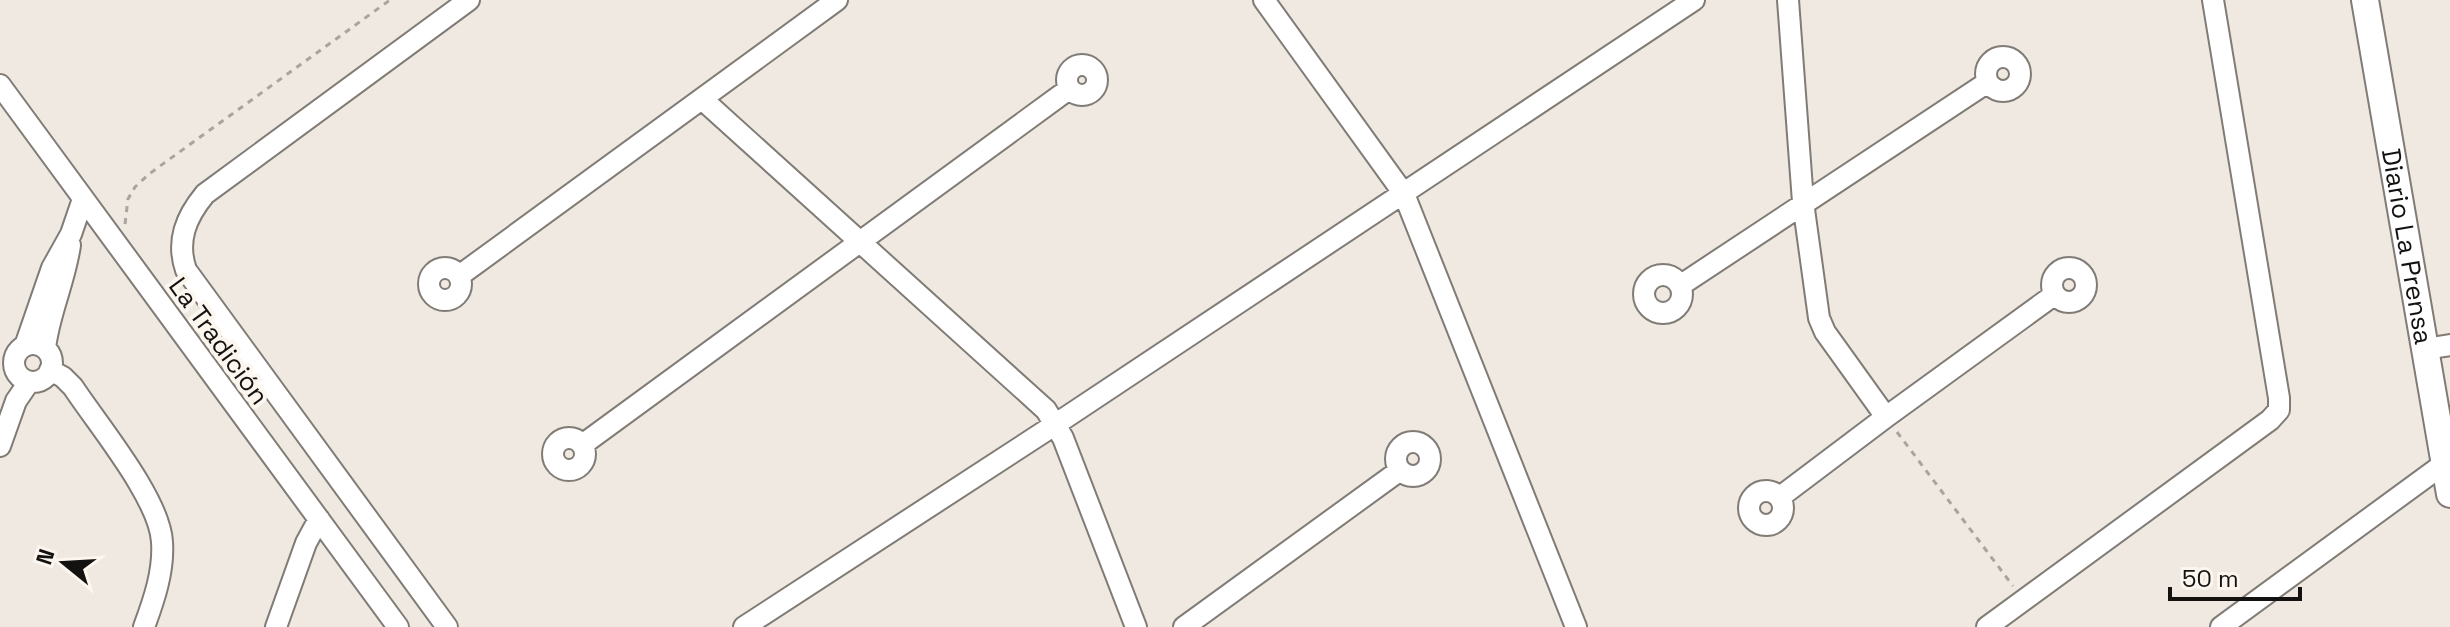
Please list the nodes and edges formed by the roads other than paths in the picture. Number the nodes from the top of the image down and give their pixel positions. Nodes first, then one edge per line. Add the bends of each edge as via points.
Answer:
1 (469, 0) edge
2 (837, 0) edge
3 (1264, 0) edge
4 (1694, 0) edge
5 (1788, 0) edge
6 (2213, 0) edge
7 (2365, 0) edge
8 (1988, 82) dead end
9 (0, 85) edge
10 (1069, 89) dead end
11 (702, 99) junction
12 (1404, 194) junction
13 (83, 199) junction
14 (1803, 202) junction
15 (862, 242) junction
16 (459, 276) dead end
17 (1681, 285) dead end
18 (2054, 295) dead end
19 (35, 347) junction
20 (2438, 347) edge
21 (50, 370) junction
22 (23, 377) junction
23 (1886, 417) junction
24 (0, 421) edge
25 (1056, 424) junction
26 (582, 445) dead end
27 (0, 446) edge
28 (2445, 463) junction
29 (1399, 471) dead end
30 (2450, 494) edge
31 (1780, 497) dead end
32 (319, 519) junction
33 (144, 627) edge
34 (276, 627) edge
35 (398, 627) edge
36 (447, 627) edge
37 (744, 627) edge
38 (1136, 627) edge
39 (1184, 627) edge
40 (1576, 627) edge
41 (1987, 627) edge
42 (2221, 627) edge

1 - 36 street via 205,194 192,210 181,248 186,270
2 - 11 street
3 - 12 street
4 - 12 street
5 - 14 street
6 - 41 street via 2279,410
7 - 20 street, Diario La Prensa
8 - 14 street
9 - 13 street, La Tradición
10 - 15 street
11 - 15 street
11 - 16 street
12 - 25 street
12 - 40 street
13 - 19 street via 66,273
13 - 32 street, La Tradición
14 - 17 street
14 - 23 street via 1819,318
15 - 25 street
15 - 26 street
18 - 23 street
19 - 21 street via 51,358
19 - 22 street via 16,355
20 - 28 street, Diario La Prensa
21 - 22 street via 43,379
21 - 33 street via 73,387 157,514 160,574
22 - 24 street
22 - 27 street
23 - 31 street
25 - 37 street
25 - 38 street
28 - 30 street, Diario La Prensa
28 - 42 street
29 - 39 street
32 - 34 street
32 - 35 street, La Tradición

